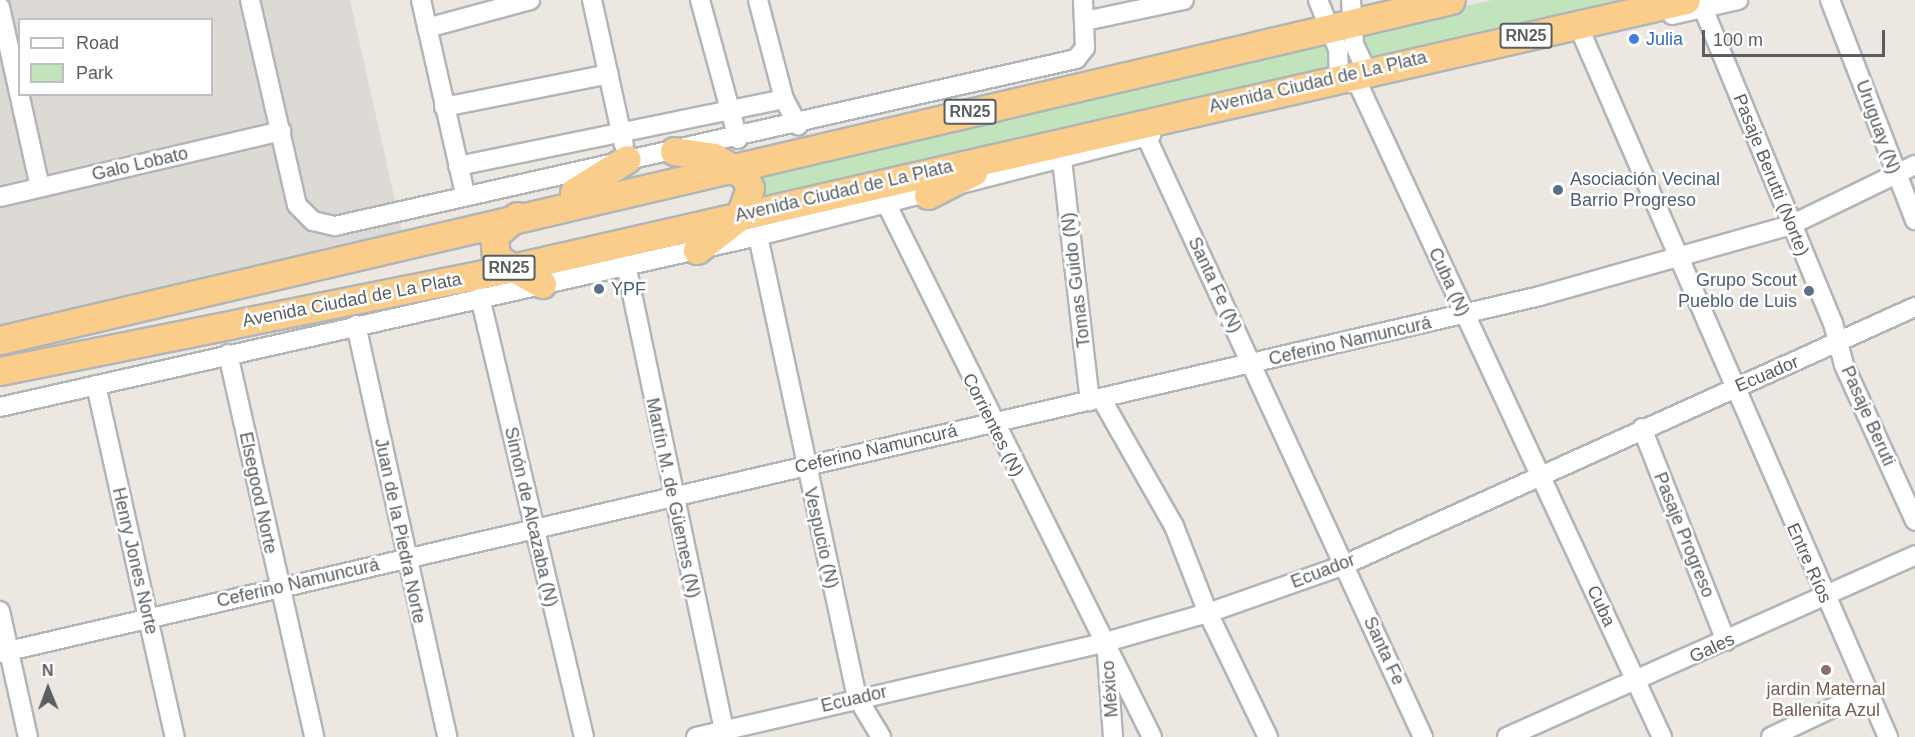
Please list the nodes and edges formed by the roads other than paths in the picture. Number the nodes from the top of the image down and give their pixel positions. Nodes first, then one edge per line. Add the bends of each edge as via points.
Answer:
1 (250, 0) edge
2 (421, 0) edge
3 (530, 0) edge
4 (592, 0) edge
5 (700, 0) edge
6 (758, 0) edge
7 (1083, 0) edge
8 (1184, 0) edge
9 (1406, 0) edge
10 (1451, 0) edge
11 (1738, 0) edge
12 (1830, 0) edge
13 (1695, 4) edge
14 (0, 7) edge
15 (1337, 14) edge
16 (1085, 21) junction
17 (1642, 22) joint
18 (427, 28) junction
19 (1591, 29) junction
20 (609, 74) junction
21 (1355, 78) junction
22 (18, 88) edge
23 (20, 96) edge
24 (784, 99) junction
25 (444, 107) junction
26 (730, 111) junction
27 (798, 125) junction
28 (281, 130) junction
29 (1146, 136) junction
30 (738, 139) junction
31 (624, 147) junction
32 (674, 151) junction
33 (1015, 151) junction
34 (1062, 160) junction
35 (1915, 165) edge
36 (458, 166) junction
37 (733, 167) junction
38 (1895, 175) junction
39 (40, 187) junction
40 (465, 194) junction
41 (928, 195) junction
42 (0, 196) edge
43 (887, 205) junction
44 (522, 214) junction
45 (740, 216) junction
46 (1915, 220) edge
47 (1791, 225) junction
48 (758, 236) junction
49 (697, 250) junction
50 (1677, 261) junction
51 (626, 265) junction
52 (508, 269) junction
53 (542, 284) junction
54 (480, 297) junction
55 (1915, 308) edge
56 (1463, 314) junction
57 (356, 325) junction
58 (0, 340) edge
59 (1838, 343) junction
60 (228, 354) junction
61 (1251, 363) junction
62 (0, 371) edge
63 (96, 385) junction
64 (1732, 389) junction
65 (1096, 399) junction
66 (0, 407) edge
67 (991, 422) junction
68 (1642, 428) junction
69 (805, 465) junction
70 (1539, 474) junction
71 (671, 496) junction
72 (1915, 521) edge
73 (533, 529) junction
74 (1915, 555) edge
75 (405, 558) junction
76 (1344, 565) junction
77 (279, 588) junction
78 (1823, 596) junction
79 (0, 611) edge
80 (1208, 613) junction
81 (147, 618) junction
82 (1726, 641) junction
83 (1107, 642) junction
84 (4, 652) edge
85 (1637, 683) junction
86 (1866, 692) junction
87 (857, 697) junction
88 (1142, 716) junction
89 (724, 731) junction
90 (28, 737) edge
91 (175, 737) edge
92 (314, 737) edge
93 (447, 737) edge
94 (584, 737) edge
95 (696, 737) edge
96 (881, 737) edge
97 (1114, 737) edge
98 (1152, 737) edge
99 (1268, 737) edge
100 (1423, 737) edge
101 (1507, 737) edge
102 (1662, 737) edge
103 (1771, 737) edge
104 (1888, 737) edge

1 - 28 street
2 - 18 street
3 - 18 street
4 - 20 street
5 - 26 street
6 - 24 street
7 - 16 street
8 - 16 street
9 - 15 highway
10 - 15 highway
11 - 13 street, Avenida Ciudad de La Plata
12 - 38 street, Uruguay (N)
13 - 17 street, Avenida Ciudad de La Plata
13 - 19 highway, Avenida Ciudad de La Plata / RN25
13 - 47 street, Pasaje Berutti (Norte)
14 - 22 street
15 - 21 street
15 - 21 street via 1338,49
15 - 37 highway, Avenida Ciudad de La Plata / RN25 via 1252,34 1207,56
16 - 27 street via 1085,48 1076,59
17 - 19 highway
18 - 25 street
19 - 21 highway, Avenida Ciudad de La Plata / RN25
19 - 50 street, Entre Ríos
20 - 25 street
20 - 31 street
21 - 29 street, Avenida Ciudad de La Plata
21 - 33 highway, Avenida Ciudad de La Plata / RN25
21 - 56 street, Cuba (N)
23 - 39 street
24 - 26 street
24 - 27 street
25 - 36 street
26 - 30 street
26 - 31 street
27 - 30 street
28 - 39 street, Galo Lobato
28 - 40 street via 297,205 313,221 335,226
29 - 34 street, Avenida Ciudad de La Plata
29 - 61 street, Santa Fe (N)
30 - 32 street
31 - 32 street
31 - 36 street
31 - 40 street
31 - 44 highway via 593,184
32 - 37 highway
33 - 41 highway
33 - 45 highway, Avenida Ciudad de La Plata / RN25
34 - 41 street, Avenida Ciudad de La Plata
34 - 65 street, Tomas Guido (N)
35 - 38 street, Ceferino Namuncurá
36 - 40 street
37 - 44 highway, Avenida Ciudad de La Plata / RN25
37 - 45 highway via 750,188
38 - 46 street, Uruguay (N)
38 - 47 street, Ceferino Namuncurá
39 - 42 street, Galo Lobato
41 - 43 street, Avenida Ciudad de La Plata
43 - 48 street, Avenida Ciudad de La Plata
43 - 67 street, Corrientes (N)
44 - 52 highway via 494,235 496,258
44 - 58 highway, Avenida Ciudad de La Plata / RN25
45 - 49 highway
45 - 52 highway, Avenida Ciudad de La Plata / RN25
47 - 50 street, Ceferino Namuncurá
47 - 59 street, Pasaje Berutti (Norte)
48 - 49 street, Avenida Ciudad de La Plata
48 - 69 street, Vespucio (N)
49 - 51 street, Avenida Ciudad de La Plata
50 - 56 street, Ceferino Namuncurá
50 - 64 street, Entre Ríos
51 - 53 street, Avenida Ciudad de La Plata
51 - 71 street, Martín M. de Güemes (N)
52 - 53 highway
52 - 62 highway, Avenida Ciudad de La Plata / RN25
53 - 54 street, Avenida Ciudad de La Plata
54 - 57 street, Avenida Ciudad de La Plata
54 - 73 street, Simón de Alcazaba (N)
55 - 59 street, Ecuador
56 - 61 street, Ceferino Namuncurá
56 - 70 street, Cuba (N)
57 - 60 street, Avenida Ciudad de La Plata
57 - 75 street, Juan de la Piedra Norte
59 - 64 street, Ecuador
59 - 72 street, Pasaje Beruti
60 - 63 street, Avenida Ciudad de La Plata
60 - 77 street, Elsegood Norte
61 - 65 street, Ceferino Namuncurá
61 - 76 street, Santa Fe (N)
63 - 66 street, Avenida Ciudad de La Plata
63 - 81 street, Henry Jones Norte
64 - 68 street, Ecuador
64 - 78 street, Entre Ríos
65 - 67 street, Ceferino Namuncurá
65 - 80 street, Tomas Guido (N) via 1174,526
67 - 69 street, Ceferino Namuncurá
67 - 83 street, Corrientes (N)
68 - 70 street, Ecuador
68 - 82 street, Pasaje Progreso
69 - 71 street, Ceferino Namuncurá
69 - 87 street, Vespucio (N)
70 - 76 street, Ecuador
70 - 85 street, Cuba
71 - 73 street, Ceferino Namuncurá
71 - 89 street, Martín M. de Güemes (N)
73 - 75 street, Ceferino Namuncurá
73 - 94 street, Simón de Alcazaba (N)
74 - 78 street, Gales
75 - 77 street, Ceferino Namuncurá
75 - 93 street, Juan de la Piedra Norte
76 - 80 street, Ecuador
76 - 100 street, Santa Fe
77 - 81 street, Ceferino Namuncurá
77 - 92 street, Elsegood Norte
78 - 82 street, Gales
78 - 86 street, Entre Ríos
79 - 84 street
80 - 83 street, Ecuador
80 - 99 street, Tomas Guido (N)
81 - 84 street, Ceferino Namuncurá
81 - 91 street, Henry Jones Norte
82 - 85 street, Gales
83 - 87 street, Ecuador
83 - 88 street, Corrientes (N)
83 - 97 street, México
84 - 90 street
85 - 101 street, Gales
85 - 102 street, Cuba
86 - 103 street
86 - 104 street, Entre Ríos
87 - 89 street, Ecuador
87 - 96 street, Vespucio (N)
88 - 97 street via 1124,720
88 - 98 street, Corrientes (N)
89 - 95 street, Ecuador

